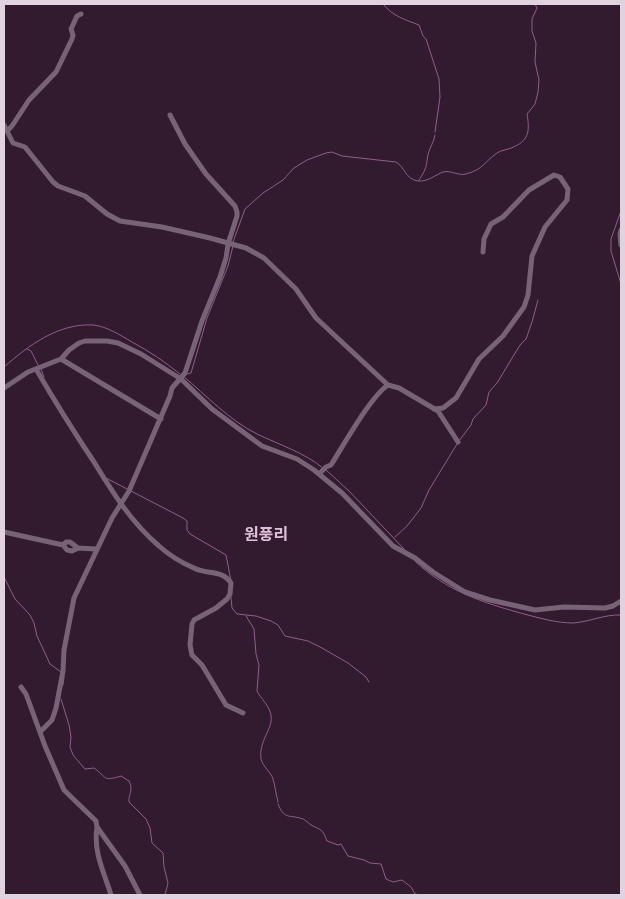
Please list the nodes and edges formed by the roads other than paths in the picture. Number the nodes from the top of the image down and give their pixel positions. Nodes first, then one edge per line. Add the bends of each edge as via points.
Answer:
1 (81, 14) dead end
2 (170, 115) dead end
3 (4, 125) edge
4 (7, 131) junction
5 (621, 230) edge
6 (228, 244) junction
7 (621, 245) edge
8 (483, 252) dead end
9 (61, 359) junction
10 (36, 369) junction
11 (181, 379) junction
12 (388, 385) junction
13 (4, 388) edge
14 (434, 409) junction
15 (161, 419) junction
16 (458, 442) dead end
17 (319, 474) junction
18 (120, 504) junction
19 (4, 532) edge
20 (96, 549) junction
21 (621, 601) edge
22 (21, 687) dead end
23 (243, 713) dead end
24 (40, 732) junction
25 (97, 828) junction
26 (112, 895) edge
27 (140, 895) edge

1 - 4 street via 71,29 72,39 56,72 29,100
2 - 6 street via 206,174 235,206 237,216
3 - 4 street
4 - 6 street via 13,143 26,147 53,182 86,196 112,218
5 - 7 street
6 - 11 street via 220,278
6 - 12 street via 246,248 264,258 296,289 316,318
8 - 14 street via 490,224 503,217 532,188 554,175 560,177 568,189 567,200 545,227 532,256 524,307 503,336 479,358 456,398 443,408
9 - 10 street
9 - 11 street via 79,343 108,341 141,354
9 - 15 street
10 - 13 street
10 - 18 street
11 - 15 street via 172,388
11 - 17 street via 212,409 262,446 296,459
12 - 14 street
12 - 17 street via 372,402 331,465
14 - 16 street
15 - 18 street
17 - 21 street via 337,488 393,546 465,592 534,610 605,608
18 - 20 street
18 - 23 street via 166,552 196,570 222,574 231,583 227,599 194,620 190,645 192,656 202,666 226,705
19 - 20 street via 63,545 72,551
20 - 24 street via 72,605 56,708 52,720
22 - 24 street
24 - 25 street via 64,790 96,821
25 - 26 street via 97,855
25 - 27 street via 126,866

